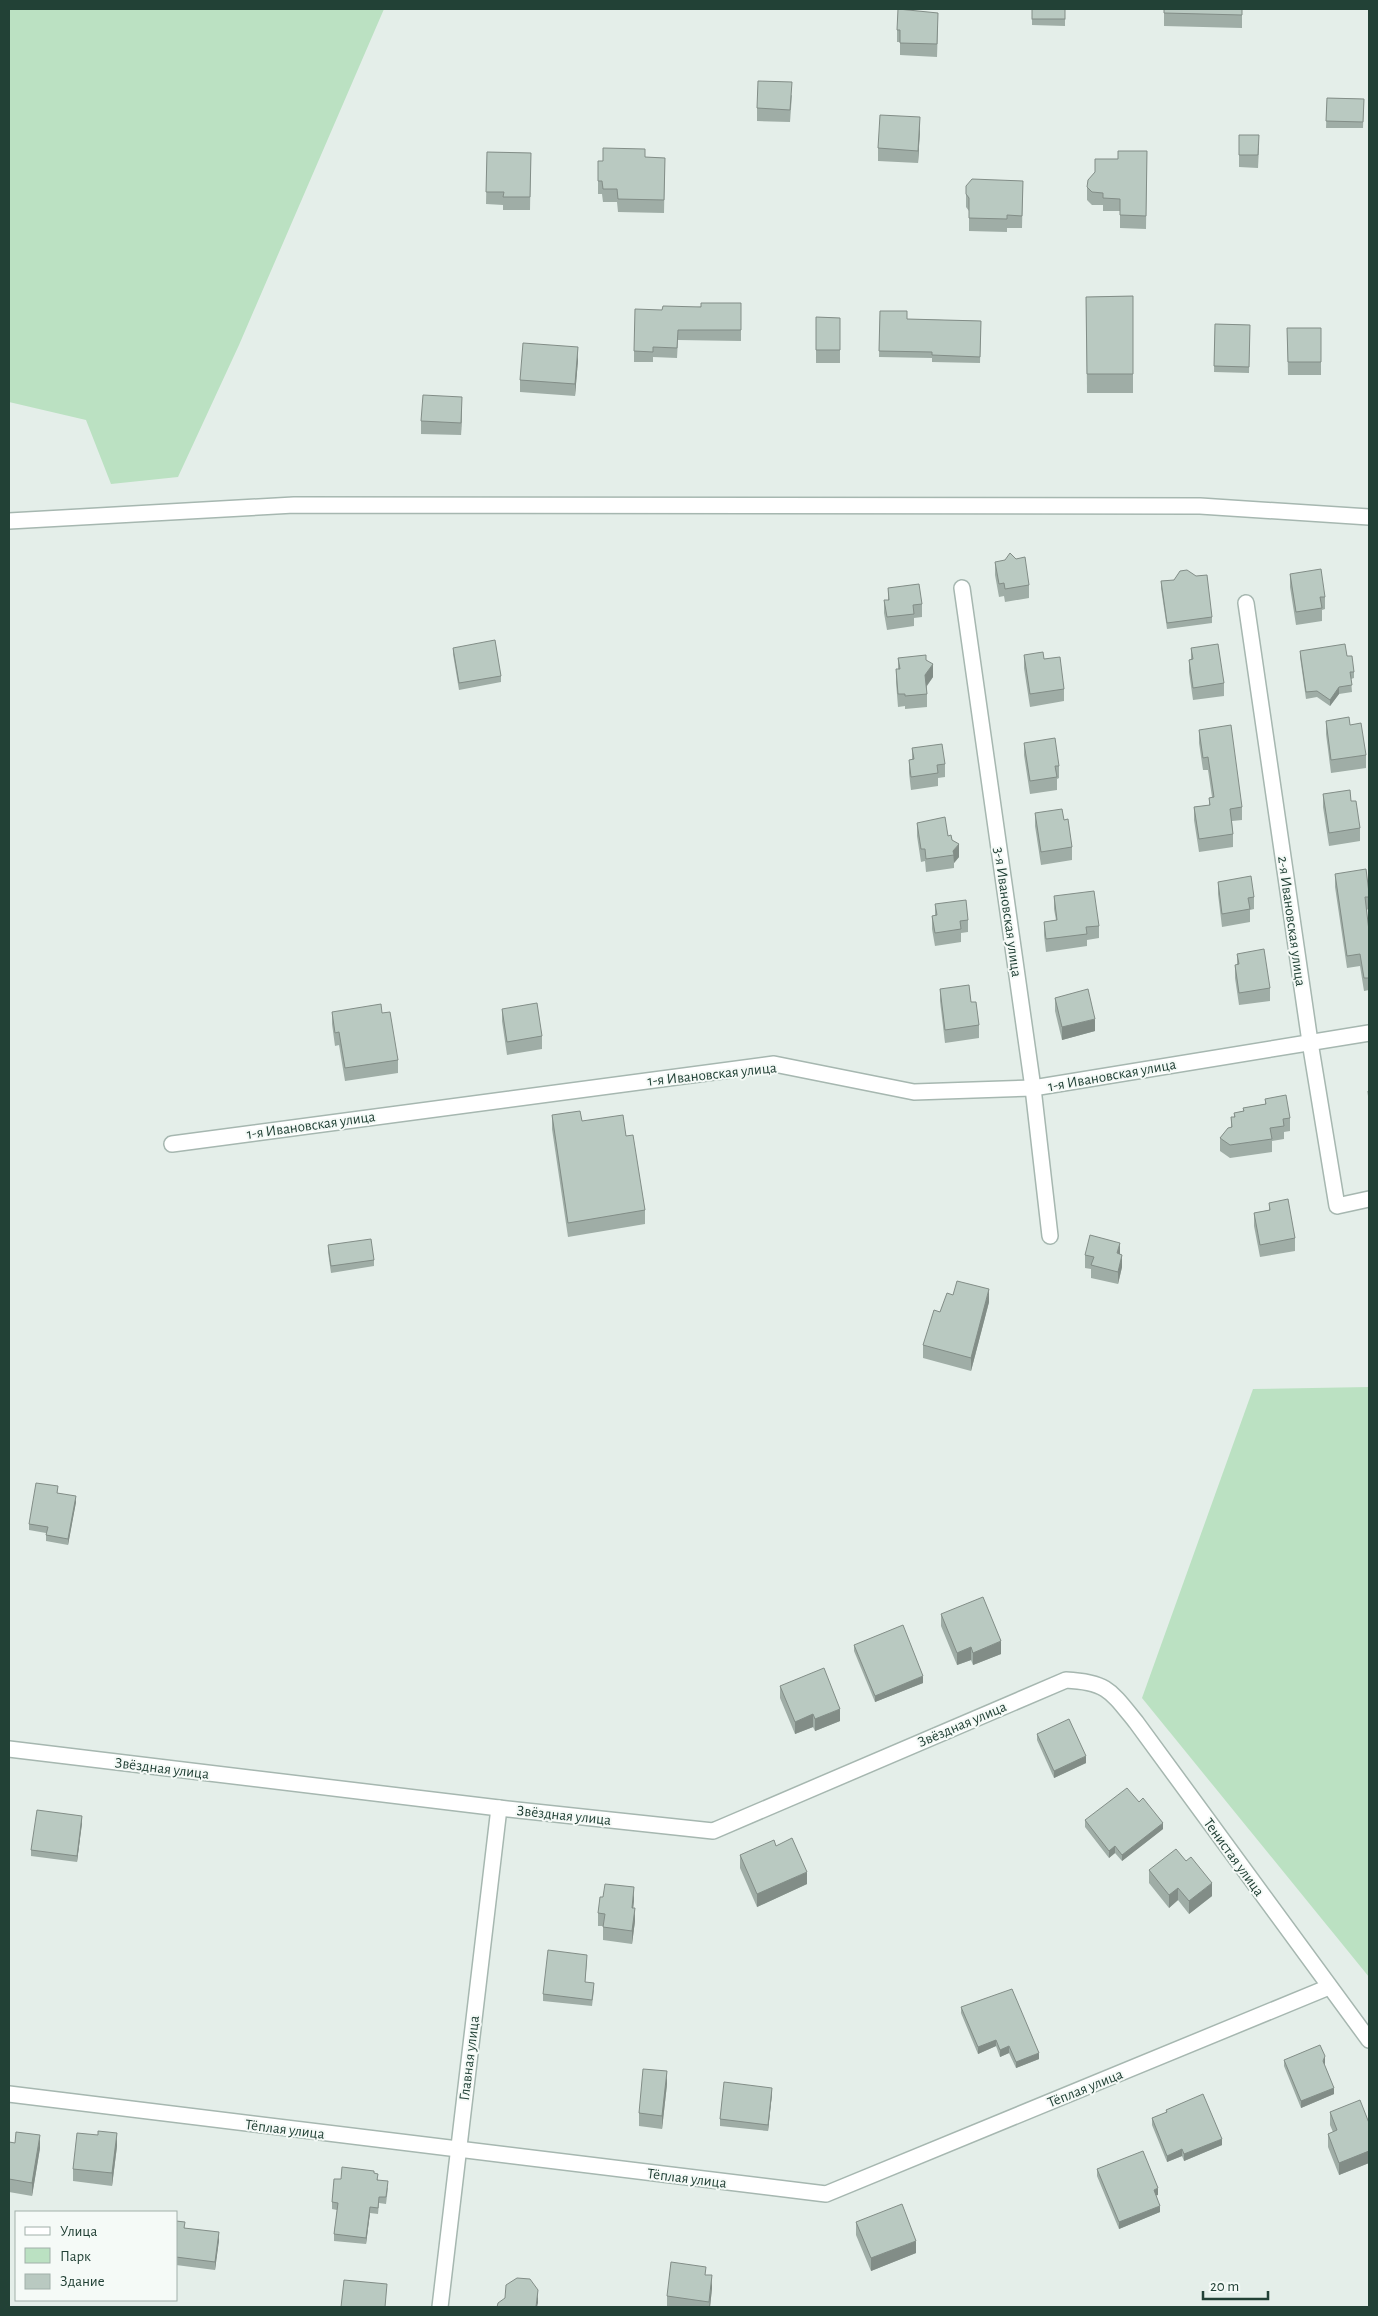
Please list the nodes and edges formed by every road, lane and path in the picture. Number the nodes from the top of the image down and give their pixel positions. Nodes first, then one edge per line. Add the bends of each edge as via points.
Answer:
1 (1369, 517) edge
2 (9, 521) edge
3 (962, 588) dead end
4 (1246, 603) dead end
5 (1369, 1033) edge
6 (1310, 1042) junction
7 (1033, 1088) junction
8 (172, 1144) dead end
9 (1369, 1199) edge
10 (1050, 1236) dead end
11 (1092, 1681) joint
12 (9, 1749) edge
13 (498, 1808) junction
14 (1329, 1988) junction
15 (1369, 2040) edge
16 (9, 2094) edge
17 (458, 2151) junction
18 (440, 2307) edge

1 - 2 street via 1200,506 294,505
3 - 7 street, 3-я Ивановская улица
4 - 6 street, 2-я Ивановская улица
5 - 6 street, 1-я Ивановская улица
6 - 7 street, 1-я Ивановская улица
6 - 9 street, 2-я Ивановская улица via 1338,1206
7 - 8 street, 1-я Ивановская улица via 914,1092 774,1064
7 - 10 street, 3-я Ивановская улица
11 - 13 street, Звёздная улица via 1066,1680 713,1831
11 - 14 street, Тенистая улица via 1114,1695 1136,1722
12 - 13 street, Звёздная улица
13 - 17 street, Главная улица
14 - 15 street, Тенистая улица
14 - 17 street, Тёплая улица via 826,2194
16 - 17 street, Тёплая улица
17 - 18 street, Главная улица

